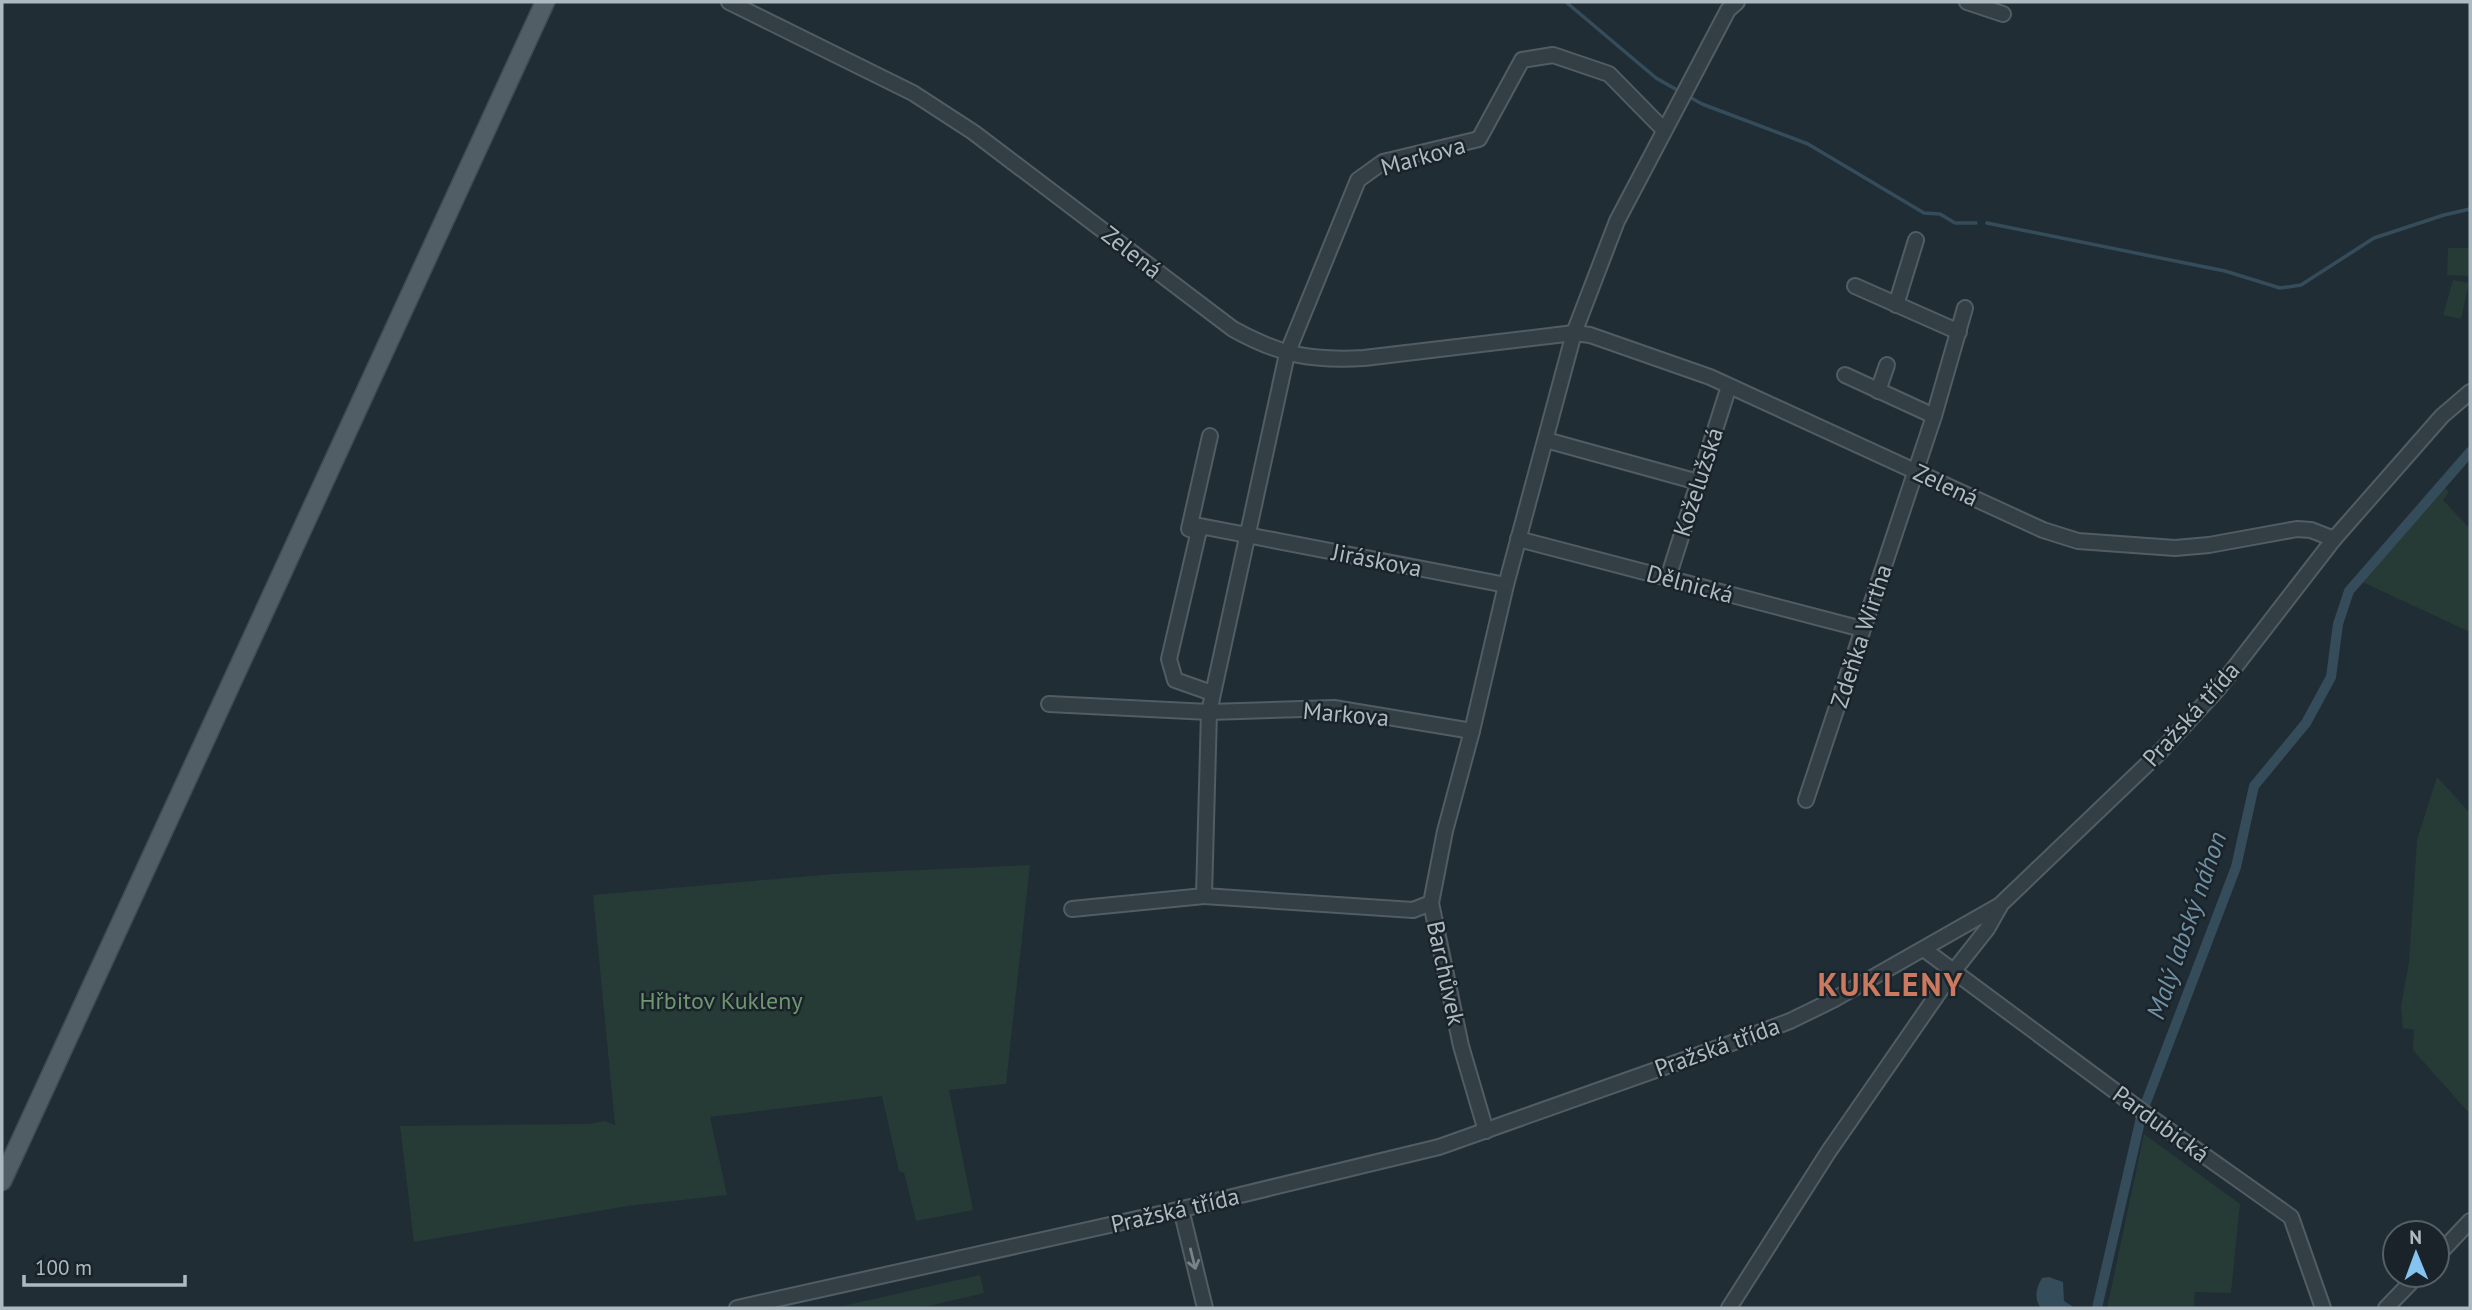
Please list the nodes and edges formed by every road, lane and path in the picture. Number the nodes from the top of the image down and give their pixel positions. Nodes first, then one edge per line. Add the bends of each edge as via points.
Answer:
1 (545, 2) edge
2 (729, 2) edge
3 (1737, 2) edge
4 (1966, 2) edge
5 (2003, 14) dead end
6 (1664, 130) junction
7 (1916, 240) dead end
8 (1855, 286) dead end
9 (1896, 305) junction
10 (1965, 308) dead end
11 (1959, 332) junction
12 (1574, 333) junction
13 (1287, 354) junction
14 (1887, 365) dead end
15 (1845, 375) dead end
16 (1729, 386) junction
17 (1878, 391) junction
18 (2470, 392) edge
19 (1934, 416) junction
20 (1210, 436) dead end
21 (1546, 440) junction
22 (1914, 471) junction
23 (1698, 482) junction
24 (1199, 532) junction
25 (1247, 535) junction
26 (1518, 539) junction
27 (2334, 539) junction
28 (1668, 578) junction
29 (1506, 585) junction
30 (1862, 629) junction
31 (1212, 693) junction
32 (1049, 704) dead end
33 (1209, 712) junction
34 (1473, 726) junction
35 (1805, 800) dead end
36 (1204, 896) junction
37 (1431, 903) junction
38 (2000, 905) junction
39 (1072, 909) dead end
40 (1925, 950) junction
41 (1953, 972) junction
42 (1486, 1131) junction
43 (2, 1181) edge
44 (1181, 1209) junction
45 (2470, 1222) edge
46 (2451, 1242) edge
47 (2404, 1289) edge
48 (737, 1308) edge
49 (1205, 1308) edge
50 (1729, 1308) edge
51 (2323, 1308) edge
52 (2386, 1308) edge

1 - 43 main road
2 - 13 street, Zelená via 913,93 973,132 1233,329
3 - 6 street via 1728,10
4 - 5 street
6 - 12 street via 1617,221
6 - 13 street, Markova via 1609,74 1553,55 1521,60 1479,139 1383,162 1358,180
7 - 9 street
8 - 9 street
9 - 11 street
10 - 11 street, Zdeňka Wirtha
11 - 19 street, Zdeňka Wirtha
12 - 13 street, Zelená via 1364,358
12 - 16 street, Zelená via 1605,339
12 - 21 street
13 - 25 street, Markova
14 - 17 street
15 - 17 street
16 - 22 street, Zelená
16 - 23 street, Koželužská
17 - 19 street
18 - 27 street, Pražská třída via 2442,416
19 - 22 street, Zdeňka Wirtha
20 - 24 street via 1189,529
21 - 23 street
21 - 26 street
22 - 27 street, Zelená via 2043,530 2078,541 2192,548 2305,529
22 - 30 street, Zdeňka Wirtha
23 - 28 street, Koželužská
24 - 25 street via 1200,527
24 - 31 street via 1169,659 1175,680
25 - 29 street, Jiráskova
25 - 31 street, Markova
26 - 28 street, Dělnická
26 - 29 street
27 - 38 street, Pražská třída via 2218,689 2160,752
28 - 30 street, Dělnická
29 - 34 street
30 - 35 street, Zdeňka Wirtha
31 - 33 street, Markova
32 - 33 street, Markova
33 - 34 street, Markova via 1334,708
33 - 36 street, Markova
34 - 37 street, Barchůvek
36 - 37 street via 1413,910
36 - 39 street
37 - 42 street, Barchůvek via 1461,1046
38 - 40 street, Pražská třída
38 - 41 street
40 - 41 street, Pardubická
40 - 42 street, Pražská třída via 1790,1021
41 - 50 street via 1800,1195
41 - 51 street, Pardubická via 2291,1217
42 - 44 street, Pražská třída via 1384,1162
44 - 48 street, Pražská třída
44 -> 49 street
45 - 46 street
47 - 52 street

